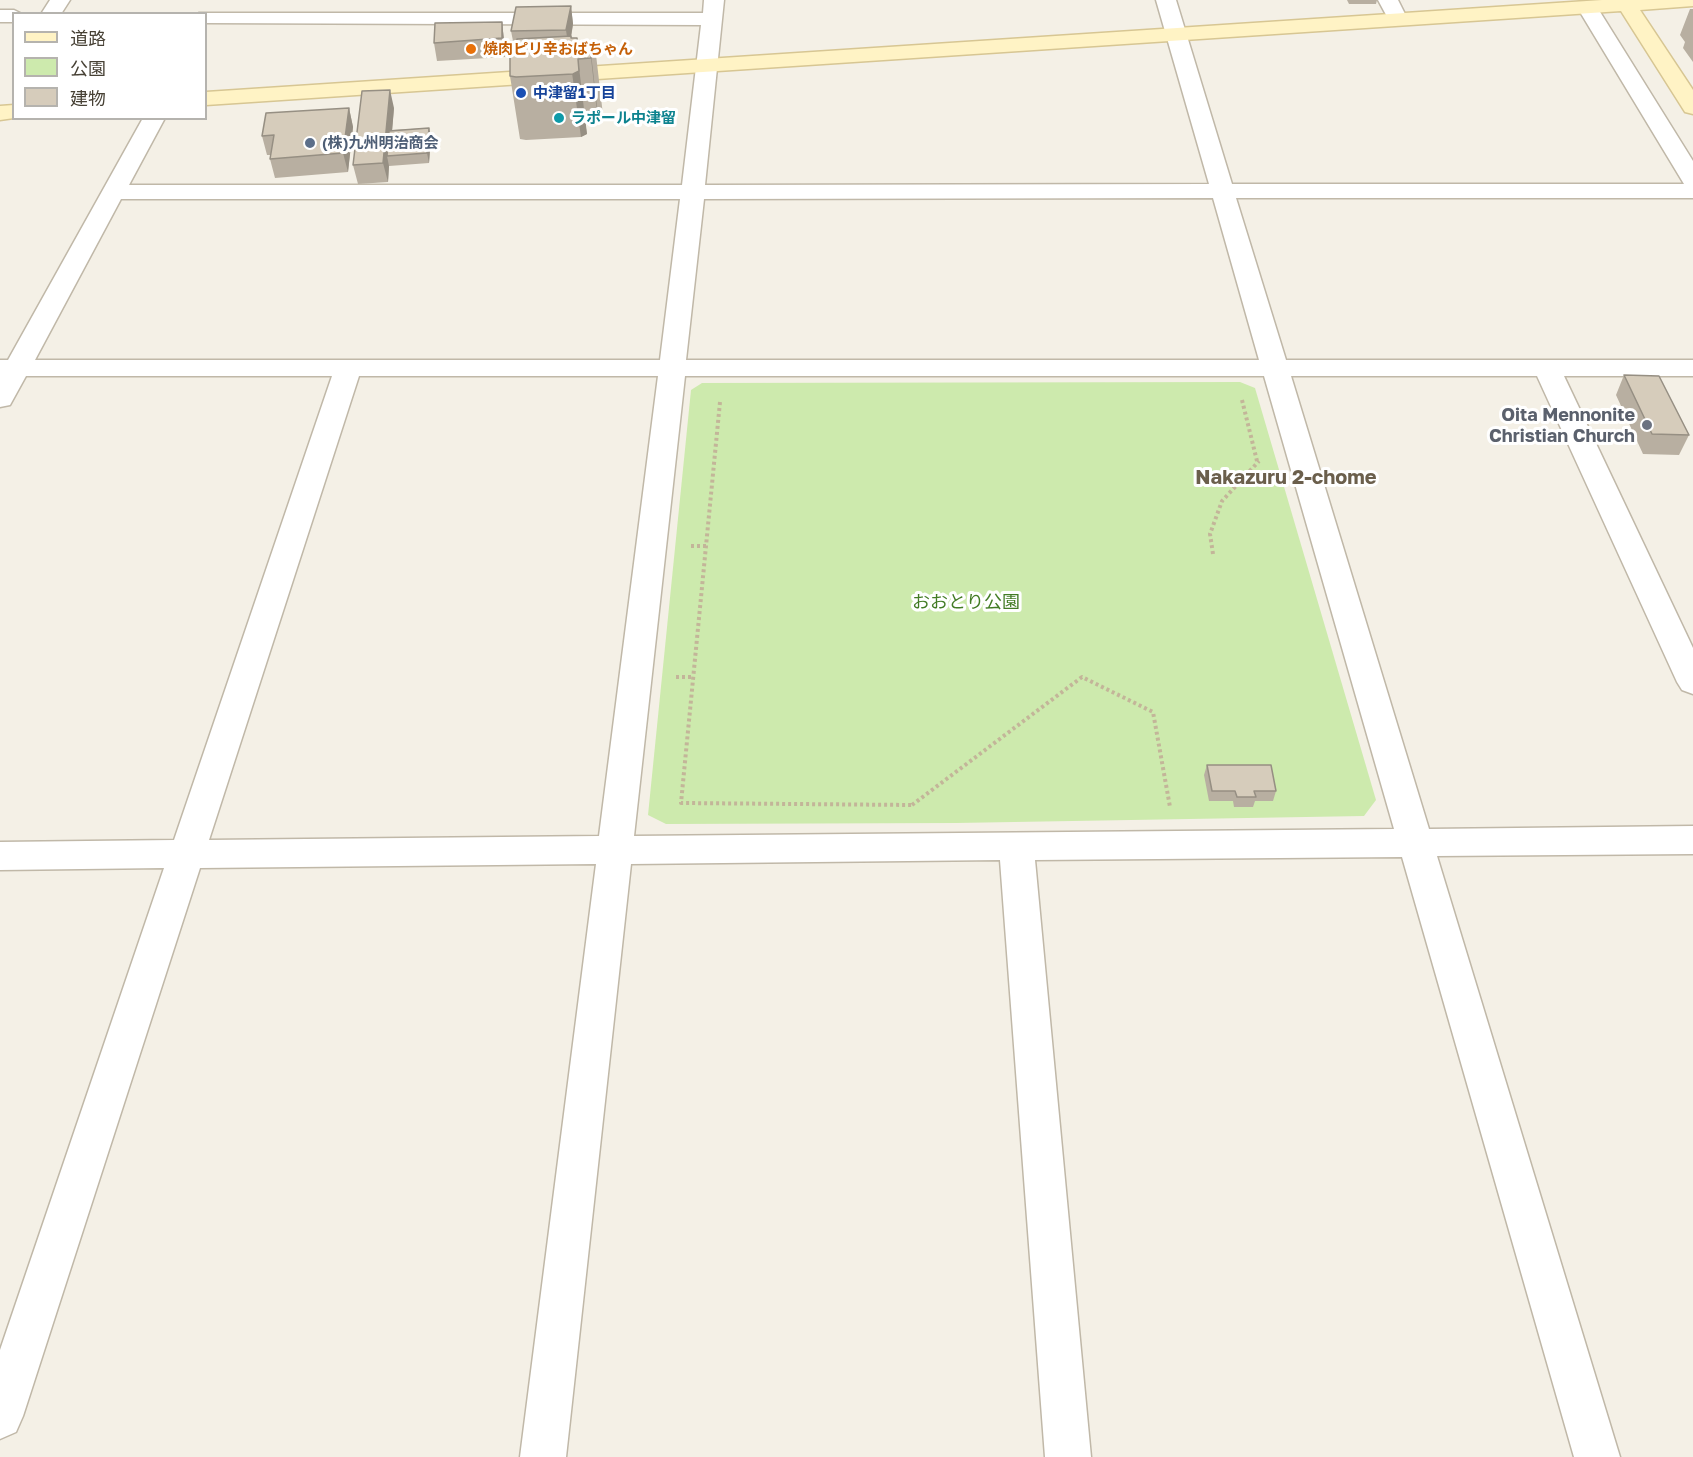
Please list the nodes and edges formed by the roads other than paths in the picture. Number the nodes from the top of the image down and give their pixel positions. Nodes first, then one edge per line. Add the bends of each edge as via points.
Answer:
1 (1166, 0) edge
2 (1388, 0) edge
3 (1693, 0) edge
4 (1625, 2) edge
5 (1587, 7) junction
6 (381, 9) edge
7 (541, 9) edge
8 (713, 9) edge
9 (210, 14) edge
10 (1398, 20) junction
11 (1177, 34) junction
12 (708, 66) junction
13 (207, 99) edge
14 (1693, 107) edge
15 (153, 120) edge
16 (1693, 180) edge
17 (1223, 191) junction
18 (1693, 191) edge
19 (113, 192) junction
20 (693, 192) junction
21 (8, 368) edge
22 (348, 368) junction
23 (672, 368) junction
24 (1275, 368) junction
25 (1547, 368) junction
26 (1693, 368) edge
27 (0, 399) edge
28 (1693, 682) edge
29 (1693, 840) edge
30 (1415, 842) junction
31 (1016, 846) junction
32 (615, 850) junction
33 (187, 854) junction
34 (0, 856) edge
35 (0, 1416) edge
36 (543, 1457) edge
37 (1068, 1457) edge
38 (1597, 1457) edge

1 - 11 street
2 - 10 street
3 - 4 street
4 - 5 street
4 - 14 street
5 - 10 street
5 - 16 street
6 - 7 street
6 - 9 street
7 - 8 street
8 - 12 street
10 - 11 street
11 - 12 street
11 - 17 street
12 - 13 street
12 - 20 street
15 - 19 street
17 - 18 street
17 - 20 street
17 - 24 street
19 - 20 street
19 - 21 street
20 - 23 street
21 - 22 street
21 - 27 street
22 - 23 street
22 - 33 street
23 - 24 street
23 - 32 street
24 - 25 street
24 - 30 street
25 - 26 street
25 - 28 street
29 - 30 street
30 - 31 street
30 - 38 street
31 - 32 street
31 - 37 street
32 - 33 street
32 - 36 street
33 - 34 street
33 - 35 street

